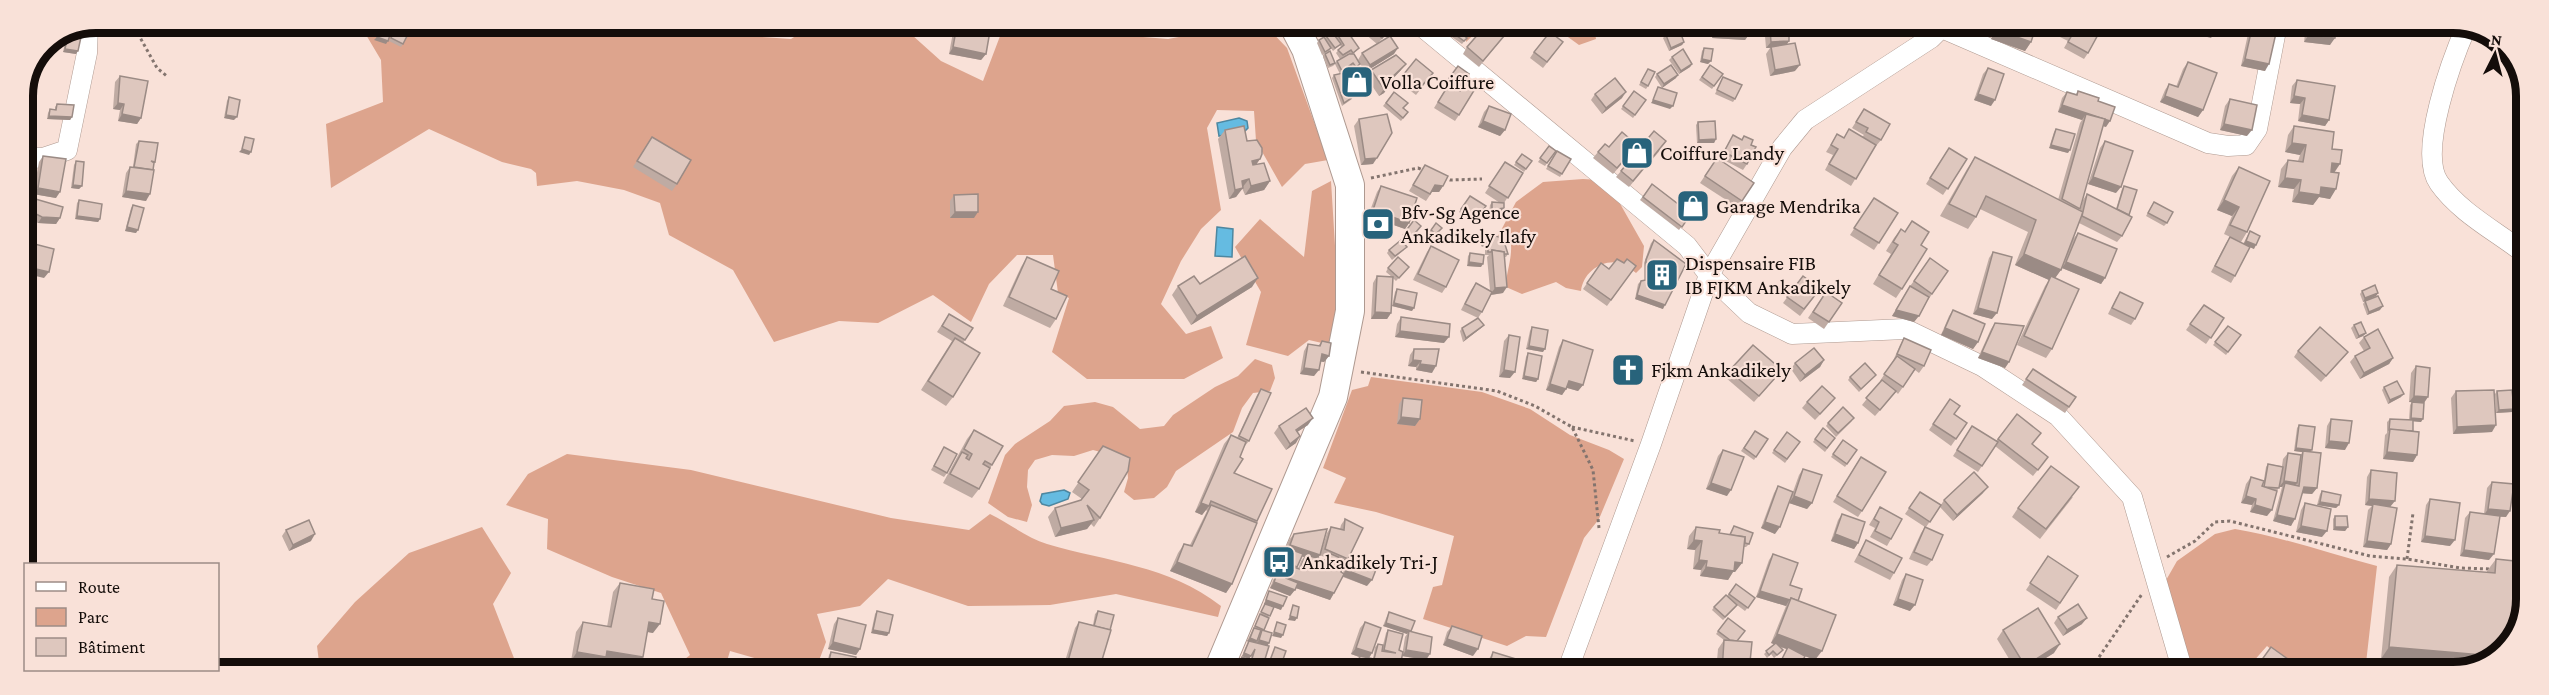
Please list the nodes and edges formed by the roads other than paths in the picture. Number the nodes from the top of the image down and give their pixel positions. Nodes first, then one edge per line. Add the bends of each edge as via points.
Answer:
1 (1298, 33) edge
2 (1430, 33) edge
3 (1936, 33) edge
4 (1959, 33) edge
5 (2275, 33) edge
6 (88, 34) edge
7 (2463, 34) edge
8 (33, 158) edge
9 (2516, 247) edge
10 (1709, 275) junction
11 (1222, 662) edge
12 (1571, 662) edge
13 (2179, 662) edge

1 - 11 main road via 1350,185 1350,311 1332,396
2 - 10 street via 1687,246
3 - 10 street via 1805,120 1782,148
4 - 5 street via 2208,143 2228,146 2246,145 2256,129
6 - 8 street via 68,150
7 - 9 street via 2451,60 2432,149 2437,181 2460,206
10 - 12 street
10 - 13 street via 1749,313 1792,334 1905,329 1983,366 2058,416 2132,497

